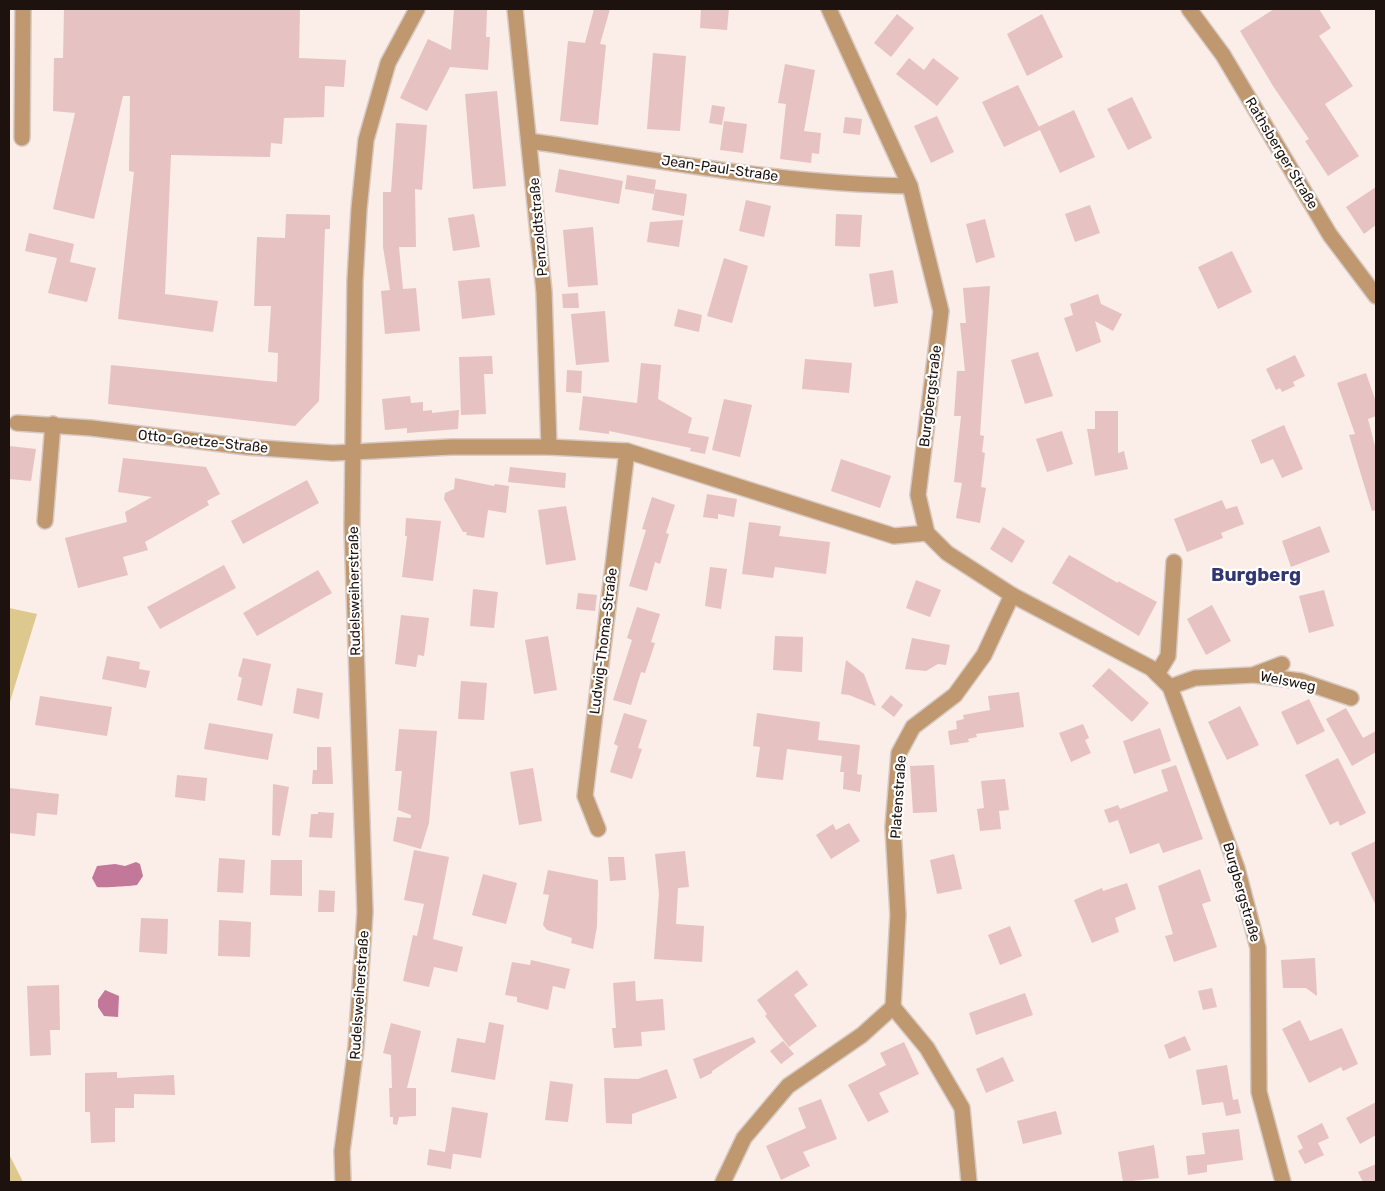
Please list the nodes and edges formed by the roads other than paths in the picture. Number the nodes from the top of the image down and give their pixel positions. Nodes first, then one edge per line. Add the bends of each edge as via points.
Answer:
1 (23, 9) edge
2 (417, 9) edge
3 (514, 9) edge
4 (829, 9) edge
5 (1189, 9) edge
6 (22, 138) dead end
7 (530, 141) junction
8 (910, 186) junction
9 (1376, 296) edge
10 (18, 423) dead end
11 (53, 424) junction
12 (549, 447) junction
13 (627, 451) junction
14 (353, 453) junction
15 (45, 521) dead end
16 (927, 533) junction
17 (1174, 562) dead end
18 (1012, 595) junction
19 (1282, 664) dead end
20 (1157, 674) junction
21 (1253, 674) junction
22 (1170, 688) junction
23 (1351, 698) dead end
24 (598, 829) dead end
25 (893, 1007) junction
26 (343, 1182) edge
27 (723, 1182) edge
28 (969, 1182) edge
29 (1283, 1182) edge

1 - 6 street
2 - 14 street, Rudelsweiherstraße via 388,63 366,140 355,275
3 - 7 street, Penzoldtstraße
4 - 8 street, Burgbergstraße
5 - 9 street, Rathsberger Straße via 1223,55 1330,235
7 - 8 street, Jean-Paul-Straße via 730,171 857,185
7 - 12 street, Penzoldtstraße via 544,292
8 - 16 street, Burgbergstraße via 941,311 918,495
10 - 11 street, Otto-Goetze-Straße
11 - 14 street, Otto-Goetze-Straße via 247,447
11 - 15 street
12 - 13 street
12 - 14 street via 451,447
13 - 16 street via 894,536
13 - 24 street, Ludwig-Thoma-Straße via 585,796
14 - 26 street, Rudelsweiherstraße via 353,562 365,912 356,1047 342,1151
16 - 18 street, Burgbergstraße via 946,553
17 - 20 street via 1168,656
18 - 20 street, Burgbergstraße
18 - 25 street, Platenstraße via 978,663 955,695 913,727 899,753 893,827 898,915
19 - 21 street
20 - 22 street, Burgbergstraße
21 - 22 street via 1195,678
21 - 23 street, Welsweg via 1301,681
22 - 29 street, Burgbergstraße via 1236,868 1258,948 1259,1092
25 - 27 street via 862,1035 788,1086 744,1138
25 - 28 street via 927,1048 962,1108

